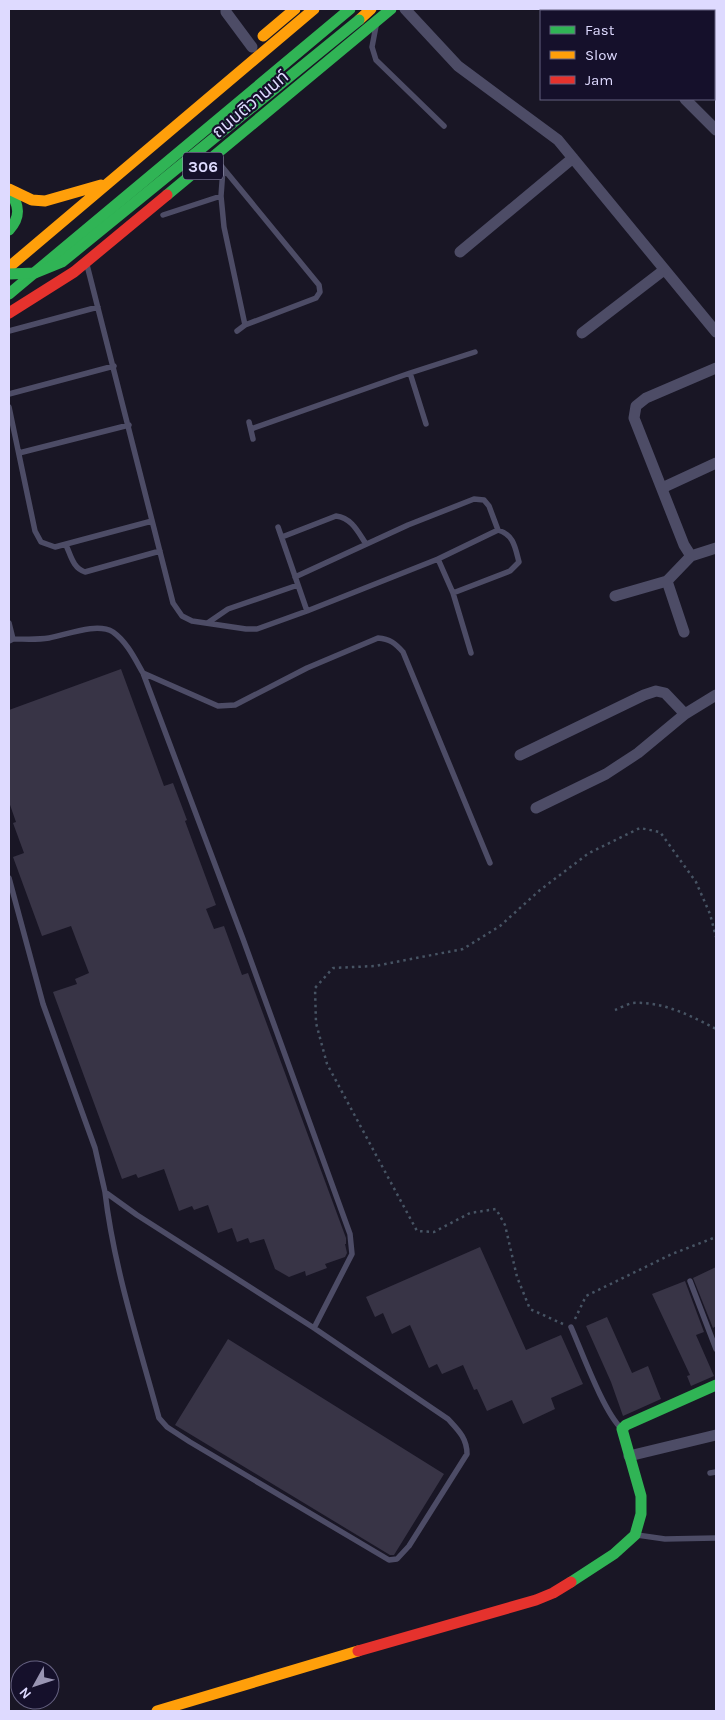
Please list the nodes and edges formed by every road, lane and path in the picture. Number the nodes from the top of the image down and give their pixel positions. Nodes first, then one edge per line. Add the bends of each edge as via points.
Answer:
1 (226, 9) edge
2 (295, 9) edge
3 (314, 9) edge
4 (350, 9) edge
5 (372, 9) edge
6 (391, 9) edge
7 (405, 9) edge
8 (376, 22) junction
9 (252, 47) junction
10 (686, 100) edge
11 (444, 126) dead end
12 (716, 130) edge
13 (146, 150) junction
14 (214, 157) junction
15 (573, 158) junction
16 (223, 169) junction
17 (109, 182) junction
18 (9, 190) edge
19 (221, 196) junction
20 (163, 215) dead end
21 (9, 230) edge
22 (460, 252) dead end
23 (86, 262) junction
24 (9, 266) edge
25 (664, 270) junction
26 (9, 274) edge
27 (9, 294) edge
28 (98, 308) junction
29 (9, 313) edge
30 (245, 325) junction
31 (9, 331) edge
32 (238, 331) dead end
33 (716, 332) edge
34 (582, 333) dead end
35 (475, 352) dead end
36 (114, 366) junction
37 (716, 368) edge
38 (410, 373) junction
39 (9, 394) edge
40 (9, 407) edge
41 (250, 422) dead end
42 (426, 424) dead end
43 (129, 425) junction
44 (250, 429) junction
45 (253, 439) dead end
46 (19, 453) junction
47 (716, 462) edge
48 (662, 488) junction
49 (152, 521) junction
50 (278, 527) dead end
51 (498, 530) junction
52 (282, 537) junction
53 (366, 544) junction
54 (66, 545) junction
55 (716, 548) edge
56 (160, 552) junction
57 (691, 556) junction
58 (438, 559) junction
59 (295, 577) junction
60 (667, 581) junction
61 (298, 585) junction
62 (453, 593) junction
63 (615, 596) dead end
64 (306, 611) junction
65 (209, 622) junction
66 (9, 623) edge
67 (684, 632) dead end
68 (11, 640) edge
69 (471, 653) dead end
70 (143, 673) junction
71 (716, 695) edge
72 (685, 714) junction
73 (520, 755) dead end
74 (536, 808) dead end
75 (490, 862) dead end
76 (9, 878) edge
77 (716, 937) edge
78 (615, 1010) dead end
79 (716, 1029) edge
80 (105, 1192) junction
81 (716, 1236) edge
82 (690, 1281) dead end
83 (314, 1328) junction
84 (571, 1328) junction
85 (716, 1349) edge
86 (716, 1385) edge
87 (622, 1428) junction
88 (716, 1435) edge
89 (629, 1456) junction
90 (635, 1535) junction
91 (716, 1538) edge
92 (157, 1711) edge

1 - 9 street
2 - 9 main road, ถนนติวานนท์ / 306
3 - 13 main road, ถนนติวานนท์ / 306
4 - 27 main road, ถนนติวานนท์ / 306
5 - 26 main road, bridge via 62,262 35,273
6 - 8 main road, ถนนติวานนท์ / 306
7 - 15 street via 458,66 558,140
8 - 11 lane via 372,47 376,60
8 - 14 main road, ถนนติวานนท์ / 306
9 - 13 main road, ถนนติวานนท์ / 306
10 - 12 street
13 - 17 main road, ถนนติวานนท์ / 306
14 - 16 lane
14 - 23 main road, ถนนติวานนท์ / 306
15 - 22 street
15 - 25 street
16 - 19 lane
16 - 30 lane via 319,285 320,292 316,298
17 - 18 main road via 45,201 32,200
17 - 24 main road, ถนนติวานนท์ / 306
18 - 21 main road via 18,204 19,215
19 - 20 lane
19 - 30 lane via 224,227
23 - 28 lane
23 - 29 main road, ถนนติวานนท์ / 306
25 - 33 street
25 - 34 street
28 - 31 lane
28 - 36 lane
30 - 32 lane
35 - 38 lane
36 - 39 lane
36 - 43 lane
37 - 48 street via 646,398 636,406 634,418
38 - 42 lane
38 - 44 lane
40 - 46 lane
41 - 44 lane
43 - 46 lane
43 - 49 lane
44 - 45 lane
46 - 54 lane via 35,531 48,545
47 - 48 street
48 - 57 street
49 - 54 lane
49 - 56 lane
50 - 52 lane
51 - 53 lane via 489,506 484,500 474,500
51 - 58 lane
51 - 62 lane via 514,541 519,562 510,571
52 - 53 lane via 336,516 352,523
52 - 59 lane
53 - 59 lane
54 - 56 lane via 78,570 85,572
55 - 57 street
56 - 65 lane via 173,603 182,616 192,621
57 - 60 street
58 - 62 lane
58 - 64 lane
59 - 61 lane
60 - 63 street
60 - 67 street
61 - 64 lane
61 - 65 lane via 228,609
62 - 69 lane
64 - 65 lane via 257,629
66 - 68 lane
68 - 70 lane via 47,638 81,630 112,632 124,643
70 - 75 lane via 218,706 235,705 378,638 396,643 403,652
70 - 83 lane via 350,1234 352,1254
71 - 72 street
72 - 73 street via 665,693 656,691
72 - 74 street via 606,774
76 - 80 lane via 43,1004 95,1148
77 - 84 path via 696,882 660,832 640,828 589,853 500,926 463,949 374,966 333,968 316,988 316,1023 327,1064 417,1230 434,1232 470,1213 496,1209 505,1225 517,1277 530,1309
78 - 79 path via 632,1003 656,1005 688,1014
80 - 83 lane
80 - 83 lane via 118,1266 159,1418 190,1442 393,1560 397,1559 409,1546 467,1454 467,1444 448,1419
81 - 84 path via 586,1296
82 - 85 lane
84 - 87 lane via 605,1403
86 - 87 main road
87 - 89 main road
88 - 89 street
89 - 90 main road via 641,1496 641,1514
90 - 91 lane via 665,1539
90 - 92 main road via 586,1574 536,1600

